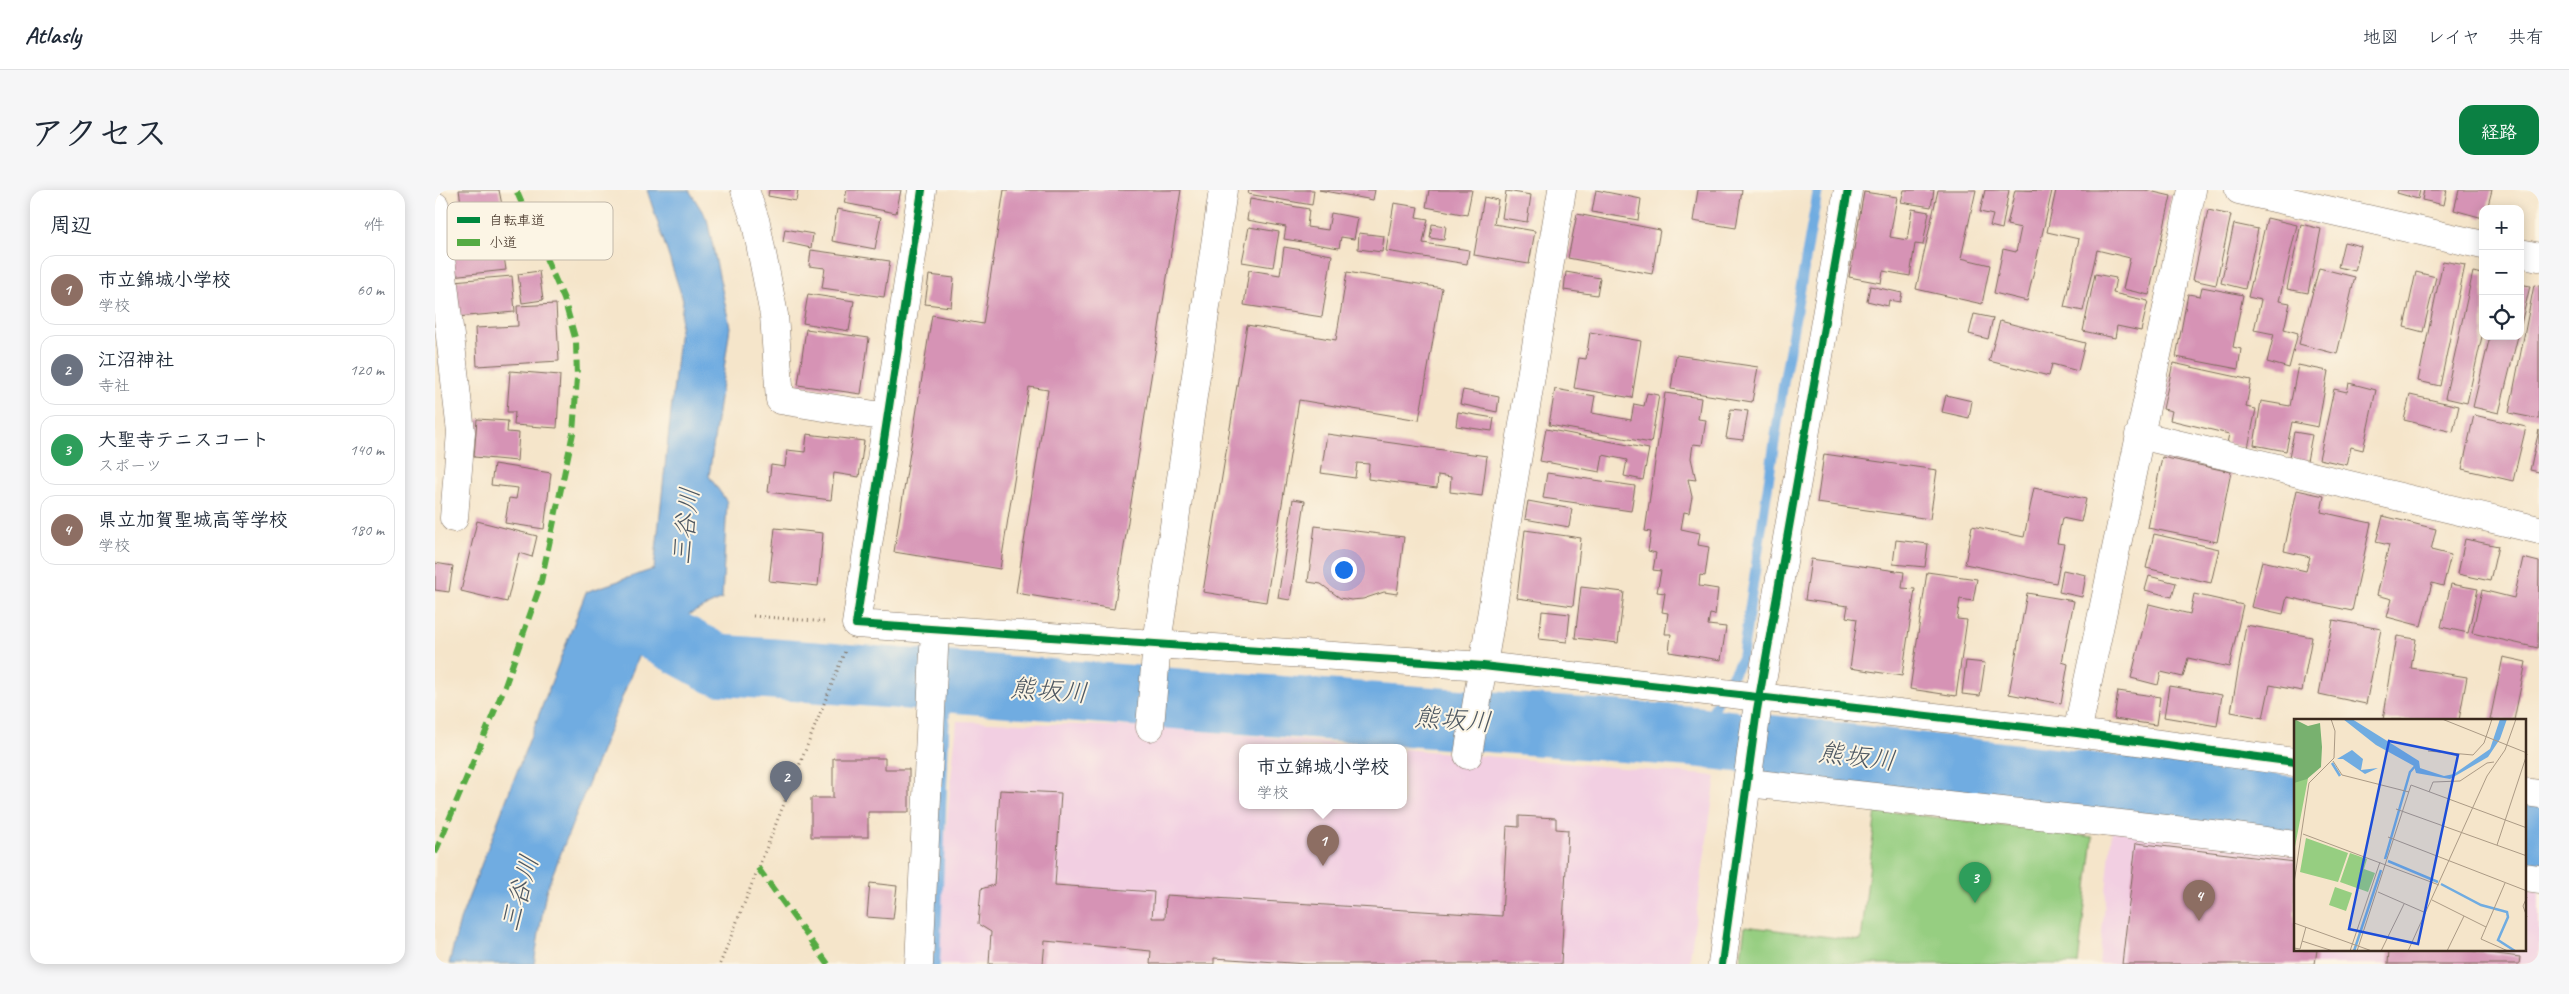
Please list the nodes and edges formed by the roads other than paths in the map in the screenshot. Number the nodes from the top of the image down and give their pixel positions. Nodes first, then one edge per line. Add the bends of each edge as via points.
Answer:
1 (745, 190) edge
2 (923, 190) edge
3 (1223, 190) edge
4 (1561, 190) edge
5 (1848, 190) edge
6 (2192, 190) edge
7 (2239, 190) edge
8 (435, 206) edge
9 (2479, 244) edge
10 (2524, 254) edge
11 (2539, 257) edge
12 (887, 417) junction
13 (2139, 435) junction
14 (454, 518) dead end
15 (2539, 530) edge
16 (935, 629) junction
17 (1157, 643) junction
18 (1483, 666) junction
19 (1758, 704) junction
20 (1150, 727) dead end
21 (2077, 733) junction
22 (1468, 755) dead end
23 (2294, 762) edge
24 (1749, 774) junction
25 (2294, 845) edge
26 (919, 964) edge
27 (1722, 964) edge

1 - 12 street via 756,223 774,315 780,400
2 - 12 street
3 - 17 street
4 - 18 street
5 - 19 street
6 - 13 street
7 - 9 street
8 - 14 street via 461,432
10 - 11 street
12 - 16 street via 856,624
13 - 15 street
13 - 21 street
16 - 17 street
16 - 26 street
17 - 18 street
17 - 20 street
18 - 19 street
18 - 22 street
19 - 21 street
19 - 24 street
21 - 23 street
24 - 25 street
24 - 27 street

